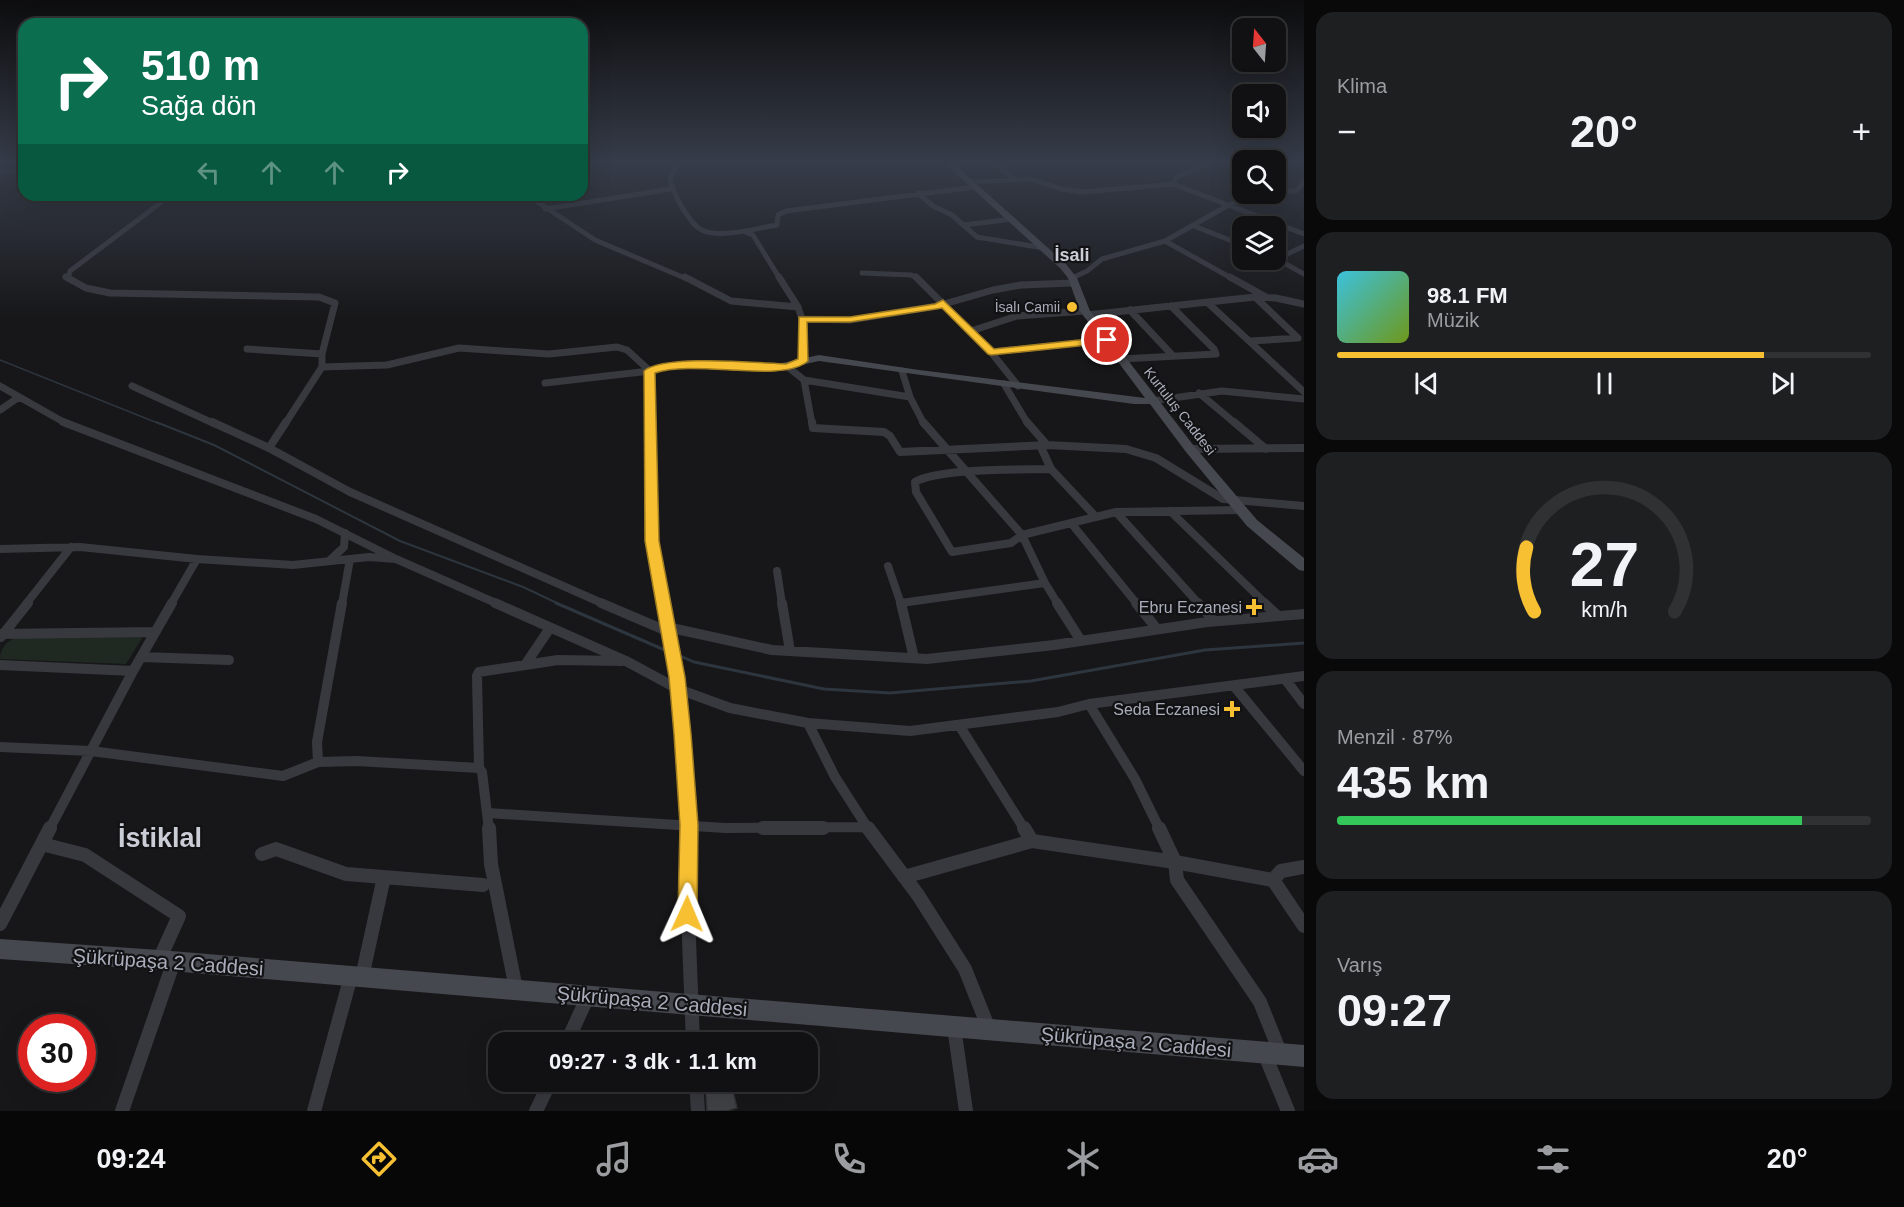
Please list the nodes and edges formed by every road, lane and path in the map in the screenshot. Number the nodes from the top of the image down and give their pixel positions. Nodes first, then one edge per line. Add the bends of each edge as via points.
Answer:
1 (146, 214) edge
2 (553, 214) edge
3 (689, 214) edge
4 (780, 214) edge
5 (950, 214) edge
6 (1005, 214) edge
7 (1214, 214) edge
8 (1249, 214) edge
9 (1011, 219) junction
10 (964, 225) junction
11 (1194, 226) junction
12 (743, 231) junction
13 (1304, 234) edge
14 (1165, 241) junction
15 (1232, 241) edge
16 (1304, 246) edge
17 (1044, 248) junction
18 (1286, 254) edge
19 (1286, 264) edge
20 (862, 273) dead end
21 (1304, 274) edge
22 (1072, 280) junction
23 (1255, 297) junction
24 (1266, 297) junction
25 (943, 303) junction
26 (1208, 303) junction
27 (1304, 304) edge
28 (798, 306) junction
29 (1171, 306) junction
30 (1130, 310) junction
31 (1086, 313) junction
32 (802, 319) junction
33 (971, 331) junction
34 (1107, 340) junction
35 (1251, 340) junction
36 (1301, 340) edge
37 (247, 349) dead end
38 (991, 352) junction
39 (322, 354) junction
40 (1173, 356) junction
41 (1121, 359) junction
42 (803, 361) junction
43 (322, 367) junction
44 (788, 367) junction
45 (650, 371) junction
46 (902, 371) junction
47 (804, 380) junction
48 (545, 383) dead end
49 (1004, 384) junction
50 (0, 386) edge
51 (132, 386) dead end
52 (1018, 386) junction
53 (1304, 392) edge
54 (1199, 393) junction
55 (19, 397) junction
56 (910, 397) junction
57 (1304, 399) edge
58 (1152, 401) junction
59 (0, 410) edge
60 (1043, 445) junction
61 (269, 448) junction
62 (1304, 448) edge
63 (1190, 449) junction
64 (1266, 449) junction
65 (948, 450) junction
66 (1051, 469) junction
67 (968, 472) junction
68 (1232, 499) junction
69 (1304, 506) edge
70 (1241, 510) junction
71 (1170, 511) junction
72 (1116, 512) junction
73 (1095, 516) junction
74 (1071, 523) junction
75 (345, 533) junction
76 (1022, 535) junction
77 (71, 548) junction
78 (0, 549) edge
79 (197, 559) junction
80 (350, 559) junction
81 (396, 560) junction
82 (326, 562) junction
83 (888, 566) dead end
84 (1304, 566) edge
85 (777, 571) dead end
86 (1046, 583) junction
87 (901, 603) junction
88 (1304, 614) edge
89 (1278, 616) junction
90 (1214, 621) junction
91 (550, 628) junction
92 (1156, 629) junction
93 (155, 632) junction
94 (669, 632) junction
95 (1, 636) edge
96 (1081, 641) junction
97 (790, 651) junction
98 (141, 657) junction
99 (914, 658) junction
100 (229, 660) dead end
101 (626, 661) junction
102 (0, 665) edge
103 (525, 665) junction
104 (133, 671) junction
105 (1304, 676) edge
106 (1284, 679) junction
107 (677, 683) junction
108 (1234, 686) junction
109 (1089, 704) junction
110 (1304, 704) edge
111 (808, 723) junction
112 (959, 725) junction
113 (0, 747) edge
114 (91, 751) junction
115 (318, 762) junction
116 (479, 768) junction
117 (1304, 771) edge
118 (488, 813) junction
119 (689, 825) junction
120 (867, 826) junction
121 (1032, 841) junction
122 (42, 844) junction
123 (262, 854) dead end
124 (1175, 862) junction
125 (1304, 867) edge
126 (384, 877) junction
127 (904, 877) junction
128 (1273, 880) junction
129 (483, 885) dead end
130 (0, 924) edge
131 (1304, 926) edge
132 (0, 949) edge
133 (166, 961) junction
134 (356, 976) junction
135 (516, 990) junction
136 (588, 996) junction
137 (690, 1004) junction
138 (954, 1027) junction
139 (990, 1030) junction
140 (572, 1032) edge
141 (692, 1032) edge
142 (1272, 1053) junction
143 (1304, 1056) edge
144 (545, 1092) edge
145 (697, 1092) edge
146 (122, 1111) edge
147 (314, 1111) edge
148 (536, 1111) edge
149 (698, 1111) edge
150 (966, 1111) edge
151 (1288, 1111) edge

1 - 39 street via 66,278 86,288 110,293 333,300
2 - 28 street via 596,240 681,275 731,301
3 - 12 street via 701,231
4 - 12 street via 777,225
5 - 10 street
6 - 9 main road, Kurtuluş Caddesi
7 - 11 street
8 - 13 street
9 - 10 street
9 - 17 main road, Kurtuluş Caddesi
10 - 17 street via 976,237
11 - 14 street
11 - 15 street
12 - 28 street via 753,235
14 - 22 street via 1102,259
14 - 24 street
16 - 18 street
17 - 22 main road, Kurtuluş Caddesi
19 - 21 street
20 - 25 street via 911,276
22 - 25 street via 1021,285
22 - 31 main road, Kurtuluş Caddesi
23 - 24 street
23 - 26 street
23 - 36 street
24 - 27 street
25 - 32 street via 850,320
25 - 33 street
26 - 29 street
26 - 35 street
28 - 32 street
29 - 30 street
29 - 40 street via 1216,354
30 - 31 street
30 - 40 street
31 - 33 street via 1017,316
31 - 34 main road, Kurtuluş Caddesi
32 - 42 street
33 - 38 street
34 - 38 street
34 - 41 main road, Kurtuluş Caddesi
35 - 36 street
35 - 53 street
37 - 39 street
38 - 52 street
39 - 43 street
40 - 41 street
41 - 58 main road, Kurtuluş Caddesi
42 - 44 main road
42 - 46 main road via 819,358
43 - 45 street via 387,365 459,348 549,354 616,347 627,350
43 - 61 street
44 - 45 main road via 692,365
44 - 47 street
45 - 48 street
45 - 94 main road via 652,541
46 - 49 main road
46 - 56 street
47 - 56 street
47 - 65 street via 813,428 884,432 900,453
49 - 52 main road
49 - 60 street
50 - 55 street
51 - 61 street
52 - 58 main road
54 - 57 street via 1248,392
54 - 58 street
54 - 64 street
55 - 59 street
55 - 75 street via 73,427 278,502
56 - 65 street via 923,422
58 - 63 main road, Kurtuluş Caddesi
60 - 65 street
60 - 66 street
60 - 68 street via 1137,451 1156,458 1222,499
61 - 94 street via 441,534
62 - 64 street
63 - 64 street
63 - 68 main road, Kurtuluş Caddesi
65 - 67 street
66 - 67 street
66 - 73 street
67 - 76 street
67 - 76 street via 915,482 916,492 952,552 1011,543
68 - 69 street
68 - 70 main road, Kurtuluş Caddesi
70 - 71 street
70 - 84 main road, Kurtuluş Caddesi
71 - 72 street
71 - 89 street
72 - 73 street
72 - 90 street
73 - 74 street
74 - 76 street
74 - 92 street
75 - 81 street
75 - 82 street via 344,547
76 - 86 street
77 - 78 street
77 - 79 street
77 - 95 street
79 - 82 street via 293,565
79 - 93 street
80 - 81 street
80 - 82 street
80 - 115 street via 317,742
81 - 91 street
83 - 87 street
85 - 97 street
86 - 87 street
86 - 96 street
87 - 99 street
88 - 89 street
89 - 90 street
90 - 92 street
91 - 101 street
91 - 103 street
92 - 96 street
93 - 95 street
93 - 98 street
94 - 97 street
94 - 107 main road
96 - 99 street
97 - 99 street
98 - 100 street
98 - 104 street
101 - 103 street via 558,660
101 - 107 street
102 - 104 street
103 - 116 street via 479,672 477,676
104 - 114 street
105 - 106 street
106 - 108 street
106 - 110 street
107 - 111 street via 730,708
107 - 119 street
108 - 109 street
108 - 117 street
109 - 112 street
109 - 124 street via 1135,779
111 - 112 street via 910,731
111 - 120 street via 835,777
112 - 121 street
113 - 114 street
114 - 115 street via 284,776
114 - 122 street
115 - 116 street
116 - 118 street
118 - 119 street
118 - 135 street via 491,864
119 - 120 street via 815,829
119 - 137 street
120 - 127 street
121 - 124 street
121 - 127 street
122 - 130 street
122 - 133 street via 86,855 178,916
123 - 126 street via 276,849 346,874
124 - 128 street
124 - 142 street via 1177,880 1260,1002
125 - 128 street via 1281,872
126 - 129 street
126 - 134 street
127 - 139 street via 965,969
128 - 131 street
132 - 133 main road, Şükrüpaşa 2 Caddesi
133 - 134 main road, Şükrüpaşa 2 Caddesi
133 - 146 street
134 - 135 main road, Şükrüpaşa 2 Caddesi
134 - 147 street
135 - 136 main road, Şükrüpaşa 2 Caddesi
136 - 137 main road, Şükrüpaşa 2 Caddesi
136 - 140 street
137 - 138 main road, Şükrüpaşa 2 Caddesi
137 - 141 street
138 - 139 main road, Şükrüpaşa 2 Caddesi
138 - 150 street
139 - 142 main road, Şükrüpaşa 2 Caddesi
142 - 143 main road, Şükrüpaşa 2 Caddesi
142 - 151 street
144 - 148 street
145 - 149 street

